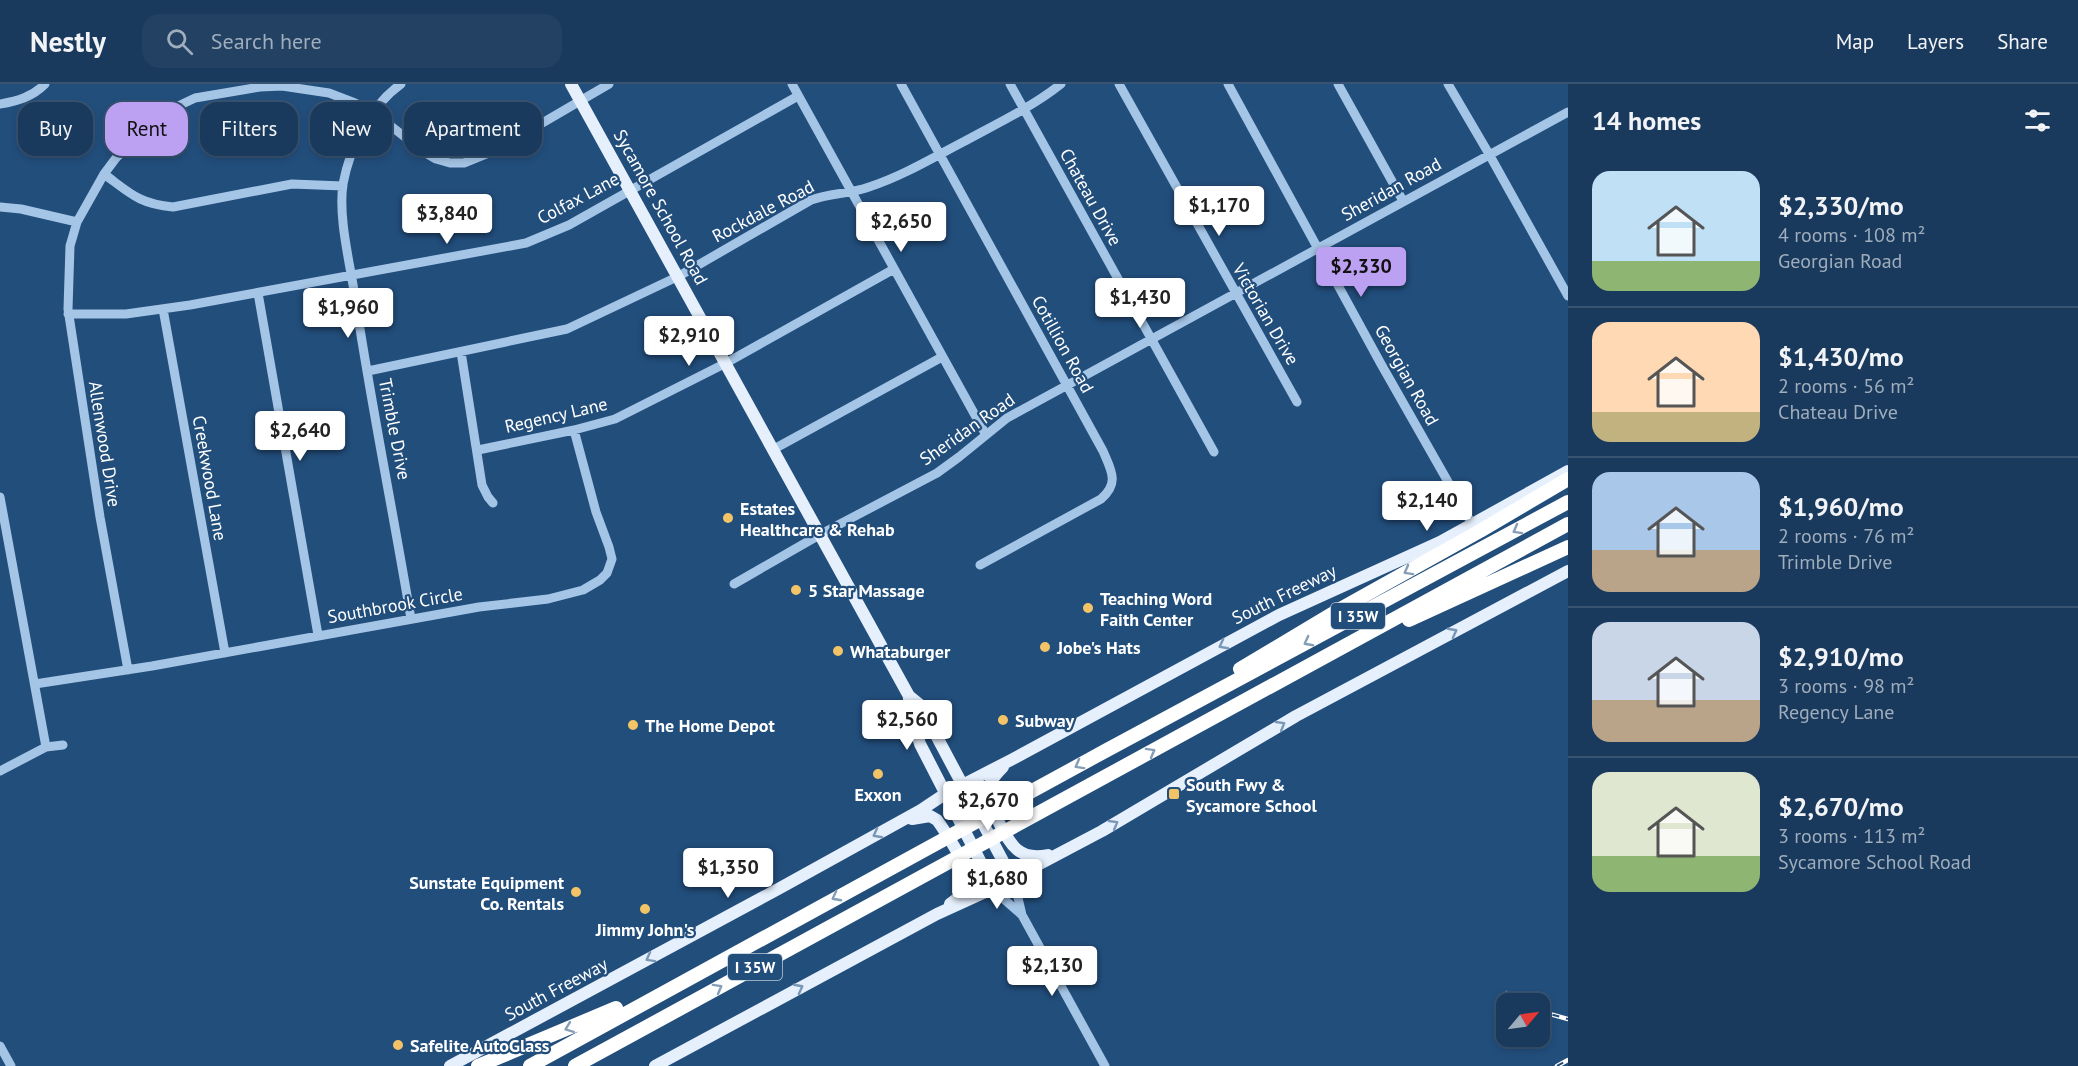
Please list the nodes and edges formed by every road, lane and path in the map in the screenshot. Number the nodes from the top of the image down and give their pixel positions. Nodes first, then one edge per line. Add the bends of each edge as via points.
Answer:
1 (45, 84) edge
2 (401, 84) edge
3 (571, 84) edge
4 (609, 84) edge
5 (792, 84) edge
6 (901, 84) edge
7 (1010, 84) edge
8 (1061, 84) edge
9 (1119, 84) edge
10 (1228, 84) edge
11 (1338, 84) edge
12 (1448, 84) edge
13 (260, 85) edge
14 (798, 96) junction
15 (580, 100) junction
16 (353, 102) edge
17 (381, 102) edge
18 (0, 104) edge
19 (1024, 109) junction
20 (1568, 112) edge
21 (392, 127) edge
22 (939, 154) junction
23 (1489, 154) junction
24 (352, 156) edge
25 (104, 174) junction
26 (343, 186) junction
27 (630, 189) junction
28 (852, 192) junction
29 (1403, 201) junction
30 (0, 207) edge
31 (77, 222) junction
32 (1318, 248) junction
33 (894, 269) junction
34 (352, 276) junction
35 (679, 276) junction
36 (1567, 291) edge
37 (258, 293) junction
38 (1235, 293) junction
39 (163, 309) junction
40 (68, 314) junction
41 (1150, 339) junction
42 (460, 352) junction
43 (942, 357) junction
44 (726, 363) junction
45 (368, 371) junction
46 (1067, 385) junction
47 (1297, 402) dead end
48 (573, 430) junction
49 (986, 435) junction
50 (774, 449) junction
51 (478, 450) junction
52 (1214, 452) dead end
53 (1568, 471) edge
54 (1568, 478) edge
55 (0, 497) edge
56 (493, 502) dead end
57 (1568, 502) edge
58 (1472, 524) junction
59 (1568, 524) edge
60 (821, 534) junction
61 (1568, 547) edge
62 (980, 565) dead end
63 (1568, 571) edge
64 (734, 584) dead end
65 (411, 619) junction
66 (318, 635) junction
67 (1362, 637) junction
68 (225, 653) junction
69 (128, 670) junction
70 (35, 684) junction
71 (909, 696) junction
72 (1147, 729) junction
73 (63, 745) dead end
74 (46, 747) junction
75 (1011, 760) junction
76 (0, 771) edge
77 (961, 785) junction
78 (945, 794) junction
79 (905, 819) junction
80 (1062, 852) junction
81 (1012, 878) junction
82 (994, 888) junction
83 (937, 914) junction
84 (1022, 915) junction
85 (736, 951) junction
86 (673, 1012) junction
87 (0, 1046) edge
88 (11, 1066) edge
89 (450, 1066) edge
90 (478, 1066) edge
91 (530, 1066) edge
92 (575, 1066) edge
93 (593, 1066) edge
94 (655, 1066) edge
95 (1105, 1066) edge

1 - 18 street via 21,101
2 - 17 street, Trimble Drive
3 - 15 main road, Sycamore School Road
4 - 15 street, Allenwood Drive
5 - 14 street
6 - 22 street, Cotillion Road
7 - 19 street, Chateau Drive
8 - 19 street, Rockdale Road
9 - 38 street, Victorian Drive
10 - 32 street, Georgian Road
11 - 29 street
12 - 23 street
13 - 16 street, Allenwood Drive via 297,87
13 - 25 street, Allenwood Drive via 195,98 174,108 146,128
14 - 27 street, Colfax Lane
14 - 28 street
15 - 21 street, Allenwood Drive via 496,150 464,163 436,159
15 - 27 main road, Sycamore School Road
19 - 22 street, Rockdale Road
19 - 41 street, Chateau Drive
20 - 23 street, Sheridan Road
22 - 28 street, Rockdale Road via 899,176
22 - 46 street, Cotillion Road
23 - 29 street, Sheridan Road
23 - 36 street
24 - 26 street, Trimble Drive
25 - 26 street via 143,201 173,207 292,184
25 - 31 street, Allenwood Drive
26 - 34 street, Trimble Drive
27 - 34 street, Colfax Lane via 569,225 526,243
27 - 35 main road, Sycamore School Road
28 - 33 street
28 - 35 street, Rockdale Road via 811,200
29 - 32 street, Sheridan Road
30 - 31 street
31 - 40 street, Allenwood Drive via 70,246
32 - 38 street, Sheridan Road
32 - 58 street, Georgian Road
33 - 43 street
33 - 44 street, Regency Lane
34 - 37 street, Colfax Lane
34 - 45 street, Trimble Drive
35 - 42 street, Rockdale Road via 567,329
35 - 44 main road, Sycamore School Road
37 - 39 street, Colfax Lane
37 - 66 street
38 - 41 street, Sheridan Road
38 - 47 street, Victorian Drive
39 - 40 street, Colfax Lane via 126,314
39 - 68 street, Creekwood Lane
40 - 69 street, Allenwood Drive
41 - 46 street, Sheridan Road
41 - 52 street, Chateau Drive
42 - 45 street, Rockdale Road
42 - 51 street
43 - 49 street
43 - 50 street
44 - 48 street, Regency Lane via 615,419
44 - 50 main road, Sycamore School Road
45 - 65 street, Trimble Drive
46 - 49 street, Sheridan Road via 1007,418
46 - 62 street, Cotillion Road via 1113,474 1109,493
48 - 51 street, Regency Lane
48 - 65 street, Southbrook Circle via 612,559 607,573 592,586 569,595
49 - 60 street, Sheridan Road via 937,473
50 - 60 main road, Sycamore School Road
51 - 56 street via 482,485
53 - 58 main road, South Freeway
54 -> 72 highway via 1152,718
55 - 70 street
57 -> 72 highway, I 35W
58 -> 75 main road, South Freeway via 1279,615
59 - 67 highway, I 35W
60 - 64 street, Sheridan Road
60 - 71 main road, Sycamore School Road
61 - 67 highway via 1414,618
80 -> 63 main road via 1296,716
65 - 66 street, Southbrook Circle
66 - 68 street, Southbrook Circle
86 -> 67 highway, I 35W
68 - 69 street, Southbrook Circle
69 - 70 street, Southbrook Circle
70 - 74 street
71 - 77 main road, Sycamore School Road via 920,705
71 - 78 main road, Sycamore School Road via 920,744
72 -> 85 highway, I 35W
73 - 74 street
74 - 76 street
75 - 77 main road, South Freeway
75 - 80 main road via 997,773 987,795 1012,847 1036,858
77 - 78 main road, South Freeway
77 - 81 main road, Sycamore School Road
78 - 79 main road, South Freeway
78 - 82 main road, Sycamore School Road
79 - 83 main road via 930,816 937,820 970,879 957,900
79 -> 89 main road, South Freeway
80 - 81 main road
81 - 82 main road
81 - 84 street, Sycamore School Road
82 - 83 main road
82 - 84 street, Sycamore School Road
94 -> 83 main road
84 - 95 street, Sycamore School Road
85 -> 90 highway via 719,954 603,1015
85 - 91 highway, I 35W
86 - 92 highway, I 35W
86 - 93 highway via 654,1030
87 - 88 street

